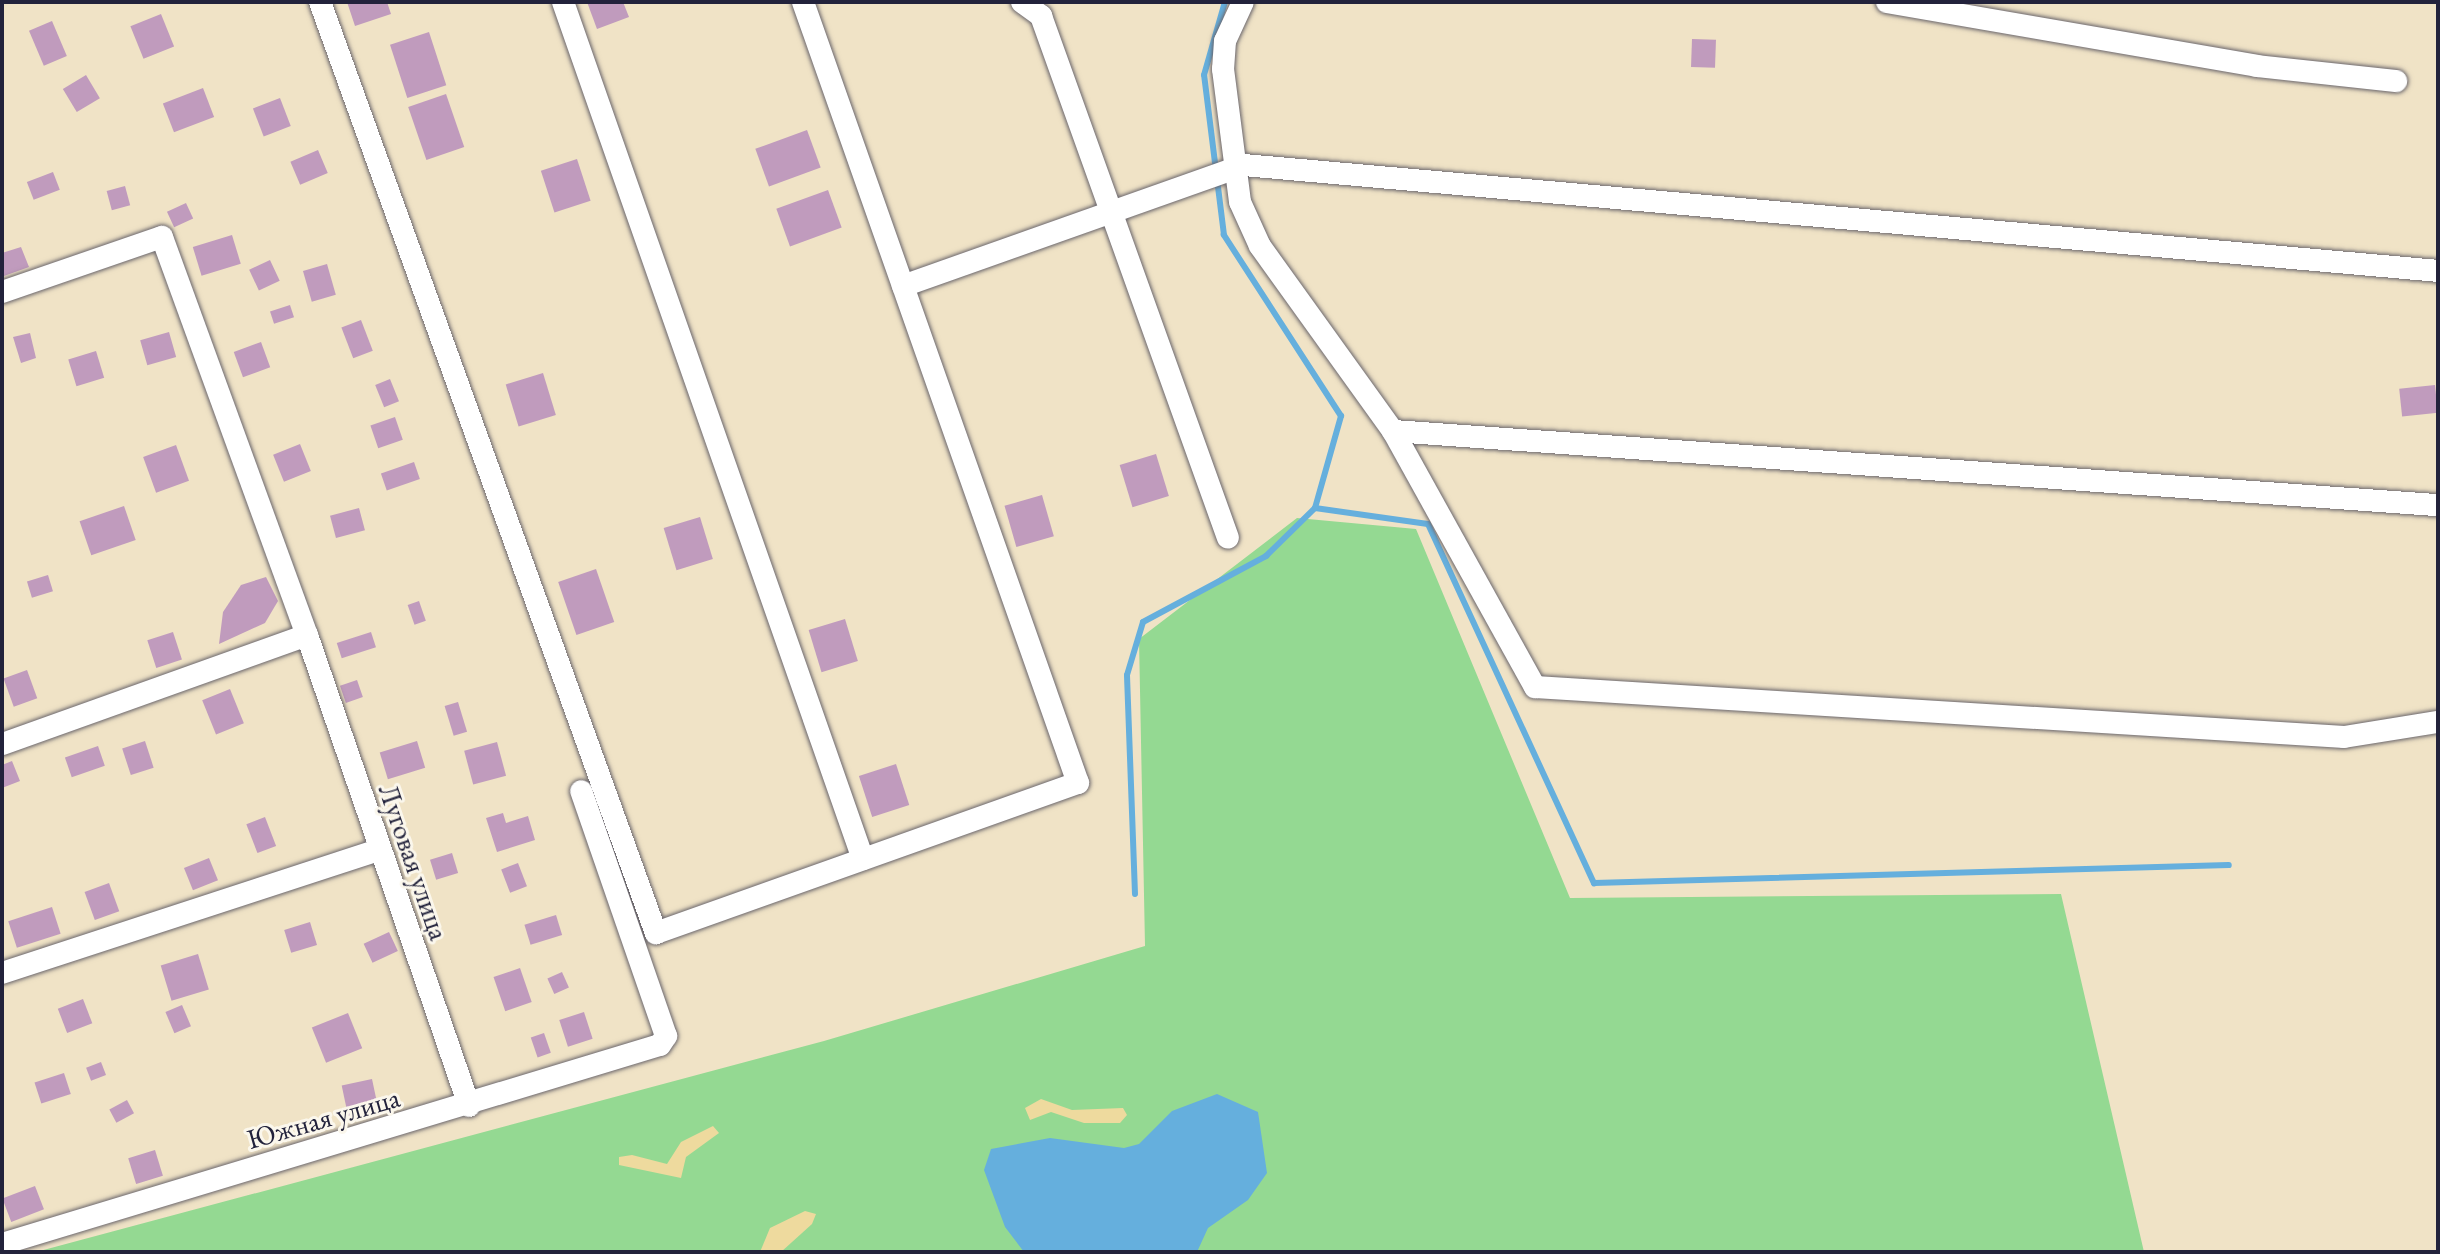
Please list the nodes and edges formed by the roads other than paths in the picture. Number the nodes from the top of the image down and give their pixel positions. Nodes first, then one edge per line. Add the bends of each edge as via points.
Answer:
1 (320, 2) edge
2 (563, 2) edge
3 (803, 2) edge
4 (1022, 2) edge
5 (1243, 2) edge
6 (1887, 2) edge
7 (2396, 81) dead end
8 (1232, 169) junction
9 (1112, 212) junction
10 (2438, 271) edge
11 (903, 286) junction
12 (2, 292) edge
13 (1393, 431) junction
14 (2436, 505) edge
15 (1228, 538) dead end
16 (307, 635) junction
17 (2438, 722) edge
18 (2, 744) edge
19 (581, 791) dead end
20 (376, 851) junction
21 (863, 859) junction
22 (2, 973) edge
23 (469, 1106) junction
24 (2, 1244) edge

1 - 21 street via 656,933
2 - 21 street
3 - 11 street
4 - 9 street via 1041,16
5 - 8 street via 1225,41 1223,69
6 - 7 street via 2257,66
8 - 9 street
8 - 10 street
8 - 13 street via 1260,246
9 - 11 street
9 - 15 street
11 - 21 street via 1078,783
12 - 16 street, Луговая улица via 162,237
13 - 14 street
13 - 17 street via 1535,687 2344,737
16 - 18 street
16 - 20 street, Луговая улица
19 - 23 street, Южная улица via 666,1036 660,1045
20 - 22 street
20 - 23 street, Луговая улица
23 - 24 street, Южная улица

